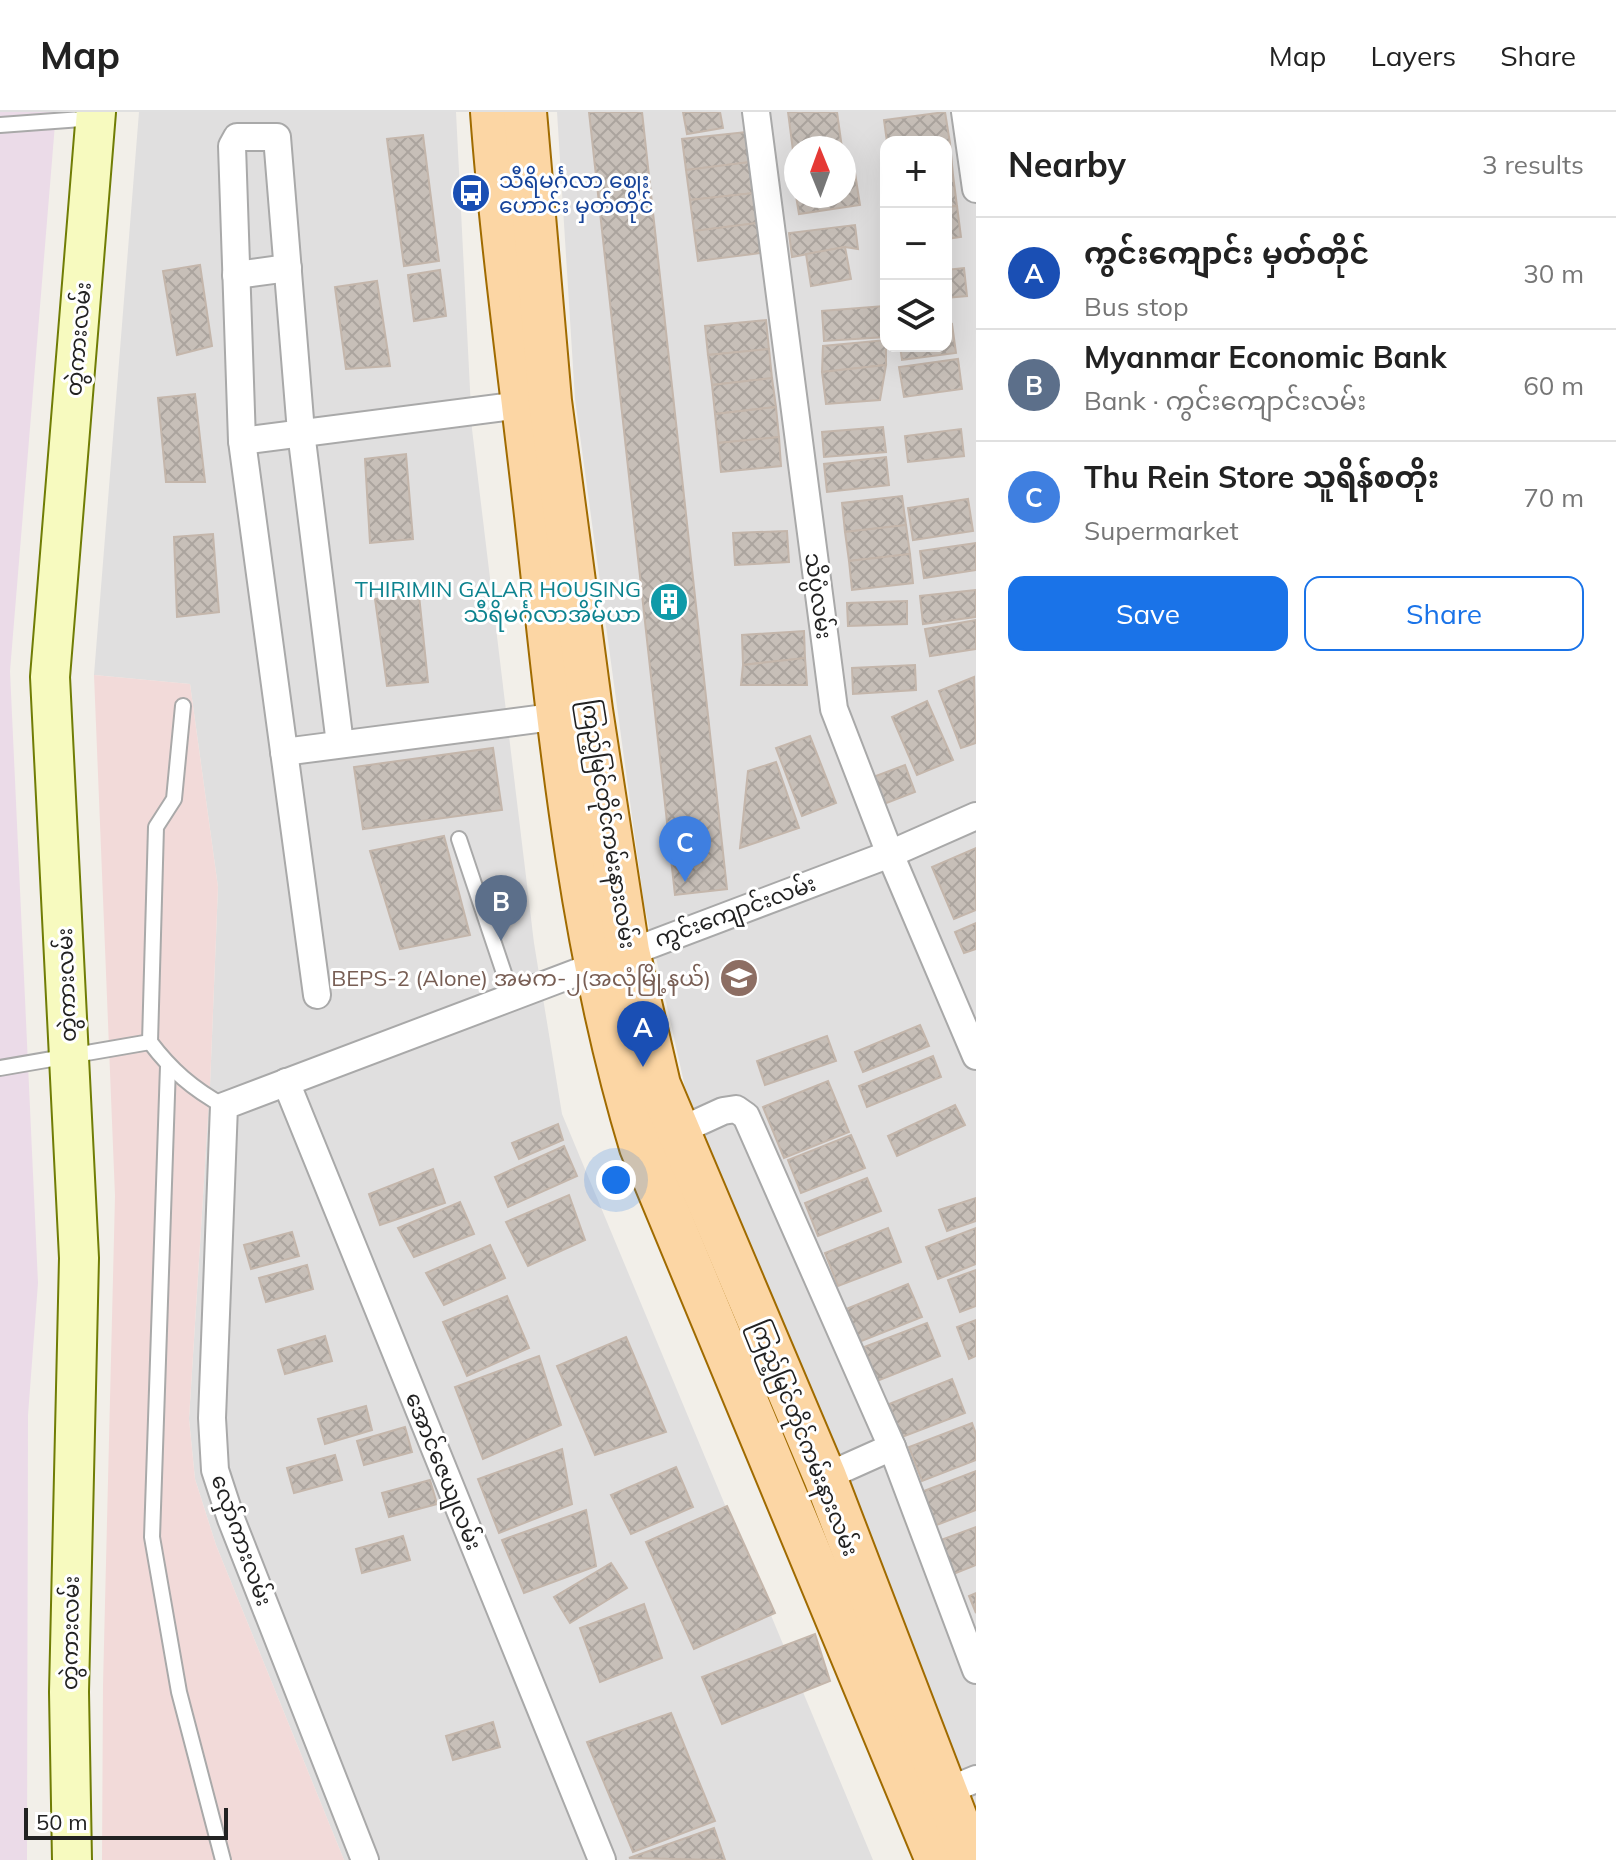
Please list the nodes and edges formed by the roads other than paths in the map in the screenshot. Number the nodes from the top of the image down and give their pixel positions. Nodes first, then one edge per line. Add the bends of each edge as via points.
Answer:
1 (492, 112) edge
2 (525, 112) edge
3 (756, 112) edge
4 (965, 112) edge
5 (96, 115) edge
6 (0, 125) edge
7 (976, 189) edge
8 (288, 268) junction
9 (236, 275) junction
10 (535, 403) junction
11 (301, 432) junction
12 (242, 441) junction
13 (555, 556) junction
14 (183, 706) dead end
15 (560, 716) junction
16 (340, 744) junction
17 (284, 752) junction
18 (976, 816) edge
19 (459, 839) dead end
20 (890, 854) junction
21 (612, 957) junction
22 (511, 994) junction
23 (317, 995) dead end
24 (150, 1042) junction
25 (976, 1056) edge
26 (69, 1057) junction
27 (168, 1066) junction
28 (0, 1068) edge
29 (286, 1082) junction
30 (224, 1106) junction
31 (677, 1132) junction
32 (781, 1430) junction
33 (892, 1447) junction
34 (825, 1477) junction
35 (976, 1670) edge
36 (946, 1791) edge
37 (72, 1860) edge
38 (223, 1860) edge
39 (365, 1860) edge
40 (602, 1860) edge
41 (937, 1860) edge
42 (972, 1860) edge

1 - 10 main road, ကြည့်မြင်တိုင်ကမ်းနားလမ်း
2 - 10 main road, ကြည့်မြင်တိုင်ကမ်းနားလမ်း
3 - 20 street, သိပ္ပံလမ်း via 834,709
4 - 7 street
5 - 6 lane
5 - 26 main road, တွဲကားလမ်း via 50,677
8 - 9 street
8 - 9 street via 277,137 237,137 232,146
8 - 11 street
9 - 12 street
10 - 11 street
10 - 13 main road, ကြည့်မြင်တိုင်ကမ်းနားလမ်း
11 - 12 street
11 - 16 street
12 - 17 street
13 - 15 main road, ကြည့်မြင်တိုင်ကမ်းနားလမ်း
13 - 21 main road, ကြည့်မြင်တိုင်ကမ်းနားလမ်း
14 - 24 lane via 174,799 156,827
15 - 16 street
15 - 21 main road, ကြည့်မြင်တိုင်ကမ်းနားလမ်း
16 - 17 street
17 - 23 street
18 - 20 street, ကွင်းကျောင်းလမ်း
19 - 22 lane
20 - 21 street, ကွင်းကျောင်းလမ်း
20 - 25 street, သိပ္ပံလမ်း
21 - 22 street, ကွင်းကျောင်းလမ်း
21 - 31 main road, ကြည့်မြင်တိုင်ကမ်းနားလမ်း
21 - 32 main road, ကြည့်မြင်တိုင်ကမ်းနားလမ်း via 625,1096 641,1147
22 - 29 street, ကွင်းကျောင်းလမ်း
24 - 26 lane
24 - 27 lane
26 - 28 lane
26 - 37 main road, တွဲကားလမ်း via 79,1258 69,1692
27 - 30 lane via 194,1090
27 - 38 lane via 152,1537 179,1692
29 - 30 street, ကွင်းကျောင်းလမ်း
29 - 40 street, အောင်ဇေယျလမ်း
30 - 39 street, လှော်ကားလမ်း via 212,1418 215,1470
31 - 32 main road, ကြည့်မြင်တိုင်ကမ်းနားလမ်း
31 - 33 street via 723,1111 736,1109 746,1116
32 - 34 main road, ကြည့်မြင်တိုင်ကမ်းနားလမ်း
32 - 36 main road, ကြည့်မြင်တိုင်ကမ်းနားလမ်း
33 - 34 street
33 - 35 street
34 - 36 main road, ကြည့်မြင်တိုင်ကမ်းနားလမ်း
36 - 41 main road, ကြည့်မြင်တိုင်ကမ်းနားလမ်း
36 - 42 main road, ကြည့်မြင်တိုင်ကမ်းနားလမ်း

